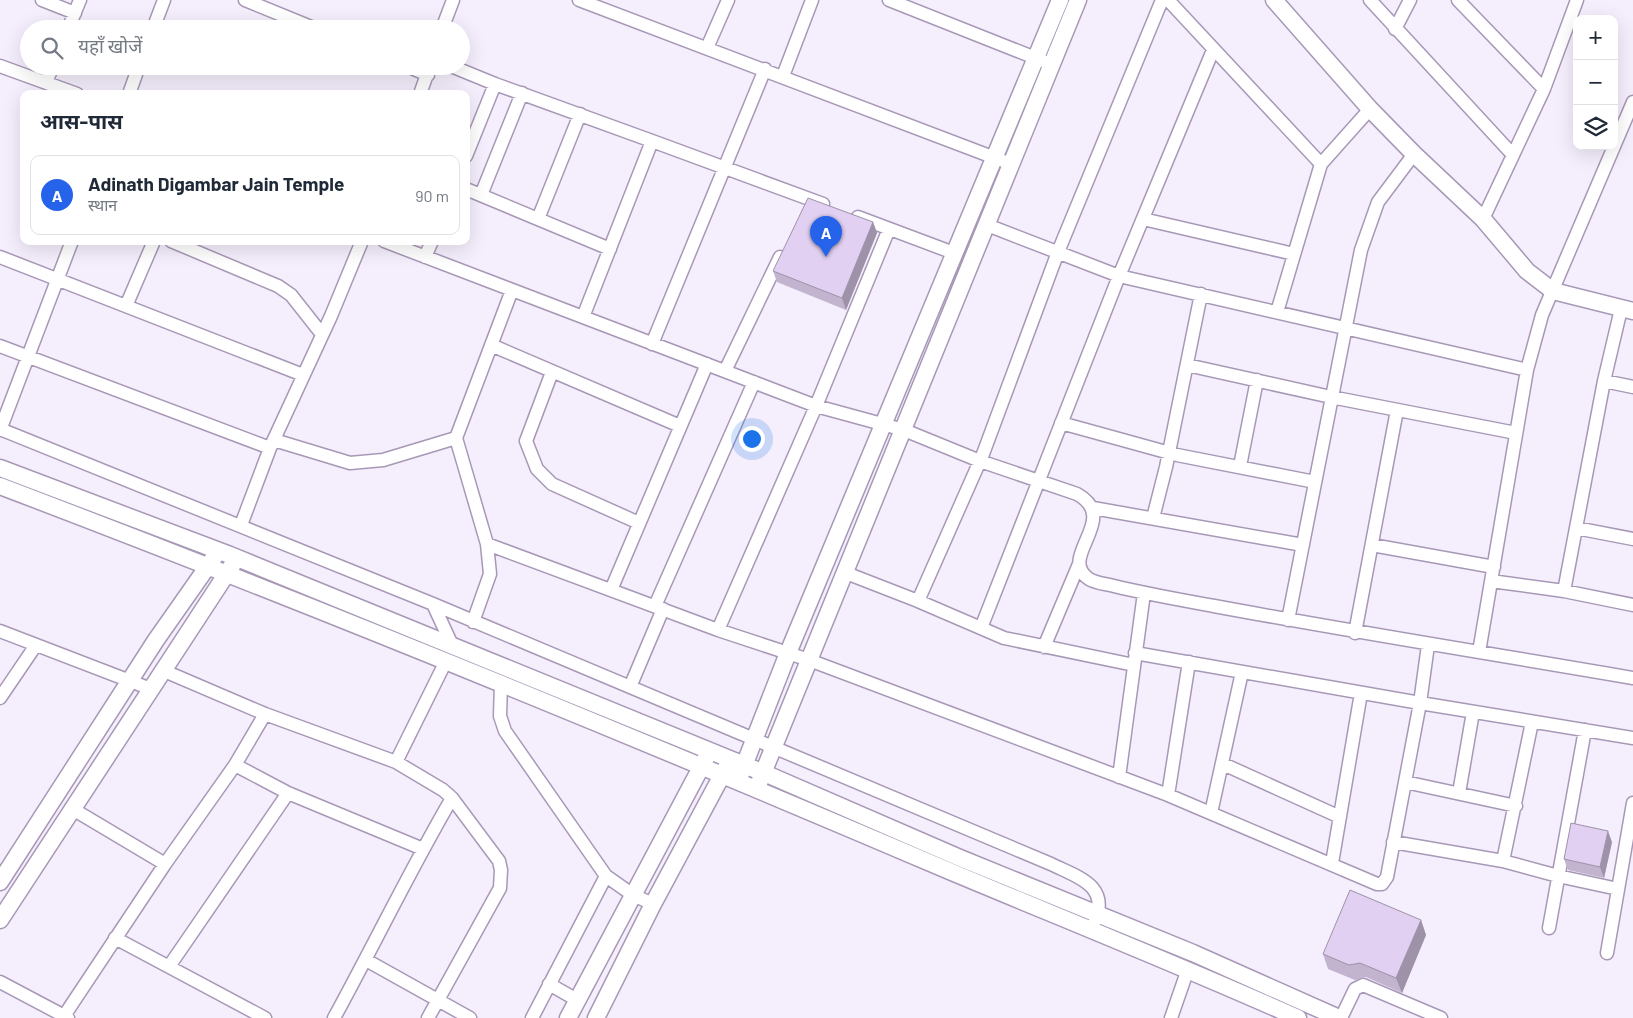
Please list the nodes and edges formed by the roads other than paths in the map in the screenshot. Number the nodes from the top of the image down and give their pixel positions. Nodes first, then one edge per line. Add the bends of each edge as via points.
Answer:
1 (42, 0) edge
2 (80, 0) edge
3 (164, 0) edge
4 (245, 0) edge
5 (453, 0) edge
6 (579, 0) edge
7 (728, 0) edge
8 (812, 0) edge
9 (890, 0) edge
10 (1060, 0) edge
11 (1078, 0) edge
12 (1162, 0) edge
13 (1168, 0) edge
14 (1274, 0) edge
15 (1370, 0) edge
16 (1410, 0) edge
17 (1458, 0) edge
18 (1577, 0) edge
19 (75, 13) junction
20 (72, 20) edge
21 (156, 20) edge
22 (294, 20) edge
23 (445, 20) edge
24 (1395, 29) junction
25 (706, 48) junction
26 (1213, 50) junction
27 (1036, 58) junction
28 (1052, 64) junction
29 (0, 66) edge
30 (764, 69) junction
31 (20, 73) edge
32 (470, 74) edge
33 (26, 75) edge
34 (49, 75) edge
35 (136, 75) edge
36 (427, 75) edge
37 (783, 76) junction
38 (46, 82) junction
39 (496, 84) junction
40 (1544, 89) junction
41 (64, 90) edge
42 (130, 90) edge
43 (422, 90) edge
44 (522, 93) junction
45 (1633, 102) edge
46 (1370, 109) junction
47 (580, 114) junction
48 (652, 142) junction
49 (470, 146) edge
50 (1414, 154) junction
51 (1513, 155) junction
52 (994, 157) junction
53 (1011, 164) junction
54 (1321, 164) junction
55 (724, 167) junction
56 (470, 191) edge
57 (480, 195) junction
58 (538, 219) junction
59 (1143, 219) junction
60 (1483, 219) junction
61 (987, 225) junction
62 (889, 229) junction
63 (787, 242) edge
64 (70, 245) edge
65 (152, 245) edge
66 (181, 245) edge
67 (360, 245) edge
68 (394, 245) edge
69 (430, 245) edge
70 (610, 249) junction
71 (1058, 252) junction
72 (954, 253) junction
73 (1294, 254) junction
74 (0, 257) edge
75 (425, 257) junction
76 (1119, 276) junction
77 (57, 279) junction
78 (512, 290) junction
79 (1553, 291) junction
80 (1201, 294) junction
81 (126, 306) junction
82 (1627, 310) edge
83 (1277, 312) junction
84 (584, 317) junction
85 (1345, 329) junction
86 (323, 331) junction
87 (652, 344) junction
88 (491, 345) junction
89 (0, 346) edge
90 (28, 356) junction
91 (707, 364) junction
92 (1186, 364) junction
93 (1527, 370) junction
94 (725, 371) junction
95 (552, 372) junction
96 (303, 374) junction
97 (1257, 380) junction
98 (1604, 381) junction
99 (754, 382) junction
100 (1633, 387) edge
101 (1331, 397) junction
102 (816, 406) junction
103 (1397, 410) junction
104 (1061, 423) junction
105 (680, 426) junction
106 (882, 426) junction
107 (0, 429) edge
108 (904, 430) junction
109 (1516, 433) junction
110 (456, 438) junction
111 (272, 444) junction
112 (1168, 453) junction
113 (980, 461) junction
114 (1240, 466) junction
115 (0, 468) edge
116 (1038, 481) junction
117 (1315, 482) junction
118 (0, 486) edge
119 (1092, 508) junction
120 (1153, 518) junction
121 (639, 523) junction
122 (241, 525) junction
123 (1576, 528) junction
124 (1633, 539) edge
125 (487, 544) junction
126 (1303, 545) junction
127 (1372, 545) junction
128 (218, 551) junction
129 (236, 558) junction
130 (1079, 564) junction
131 (209, 565) junction
132 (1494, 567) junction
133 (846, 573) junction
134 (227, 574) junction
135 (1491, 581) junction
136 (611, 590) junction
137 (1564, 591) junction
138 (1144, 593) junction
139 (918, 601) junction
140 (433, 604) junction
141 (1633, 605) edge
142 (659, 608) junction
143 (467, 619) junction
144 (1288, 620) junction
145 (980, 628) junction
146 (718, 630) junction
147 (0, 631) edge
148 (1355, 633) junction
149 (36, 645) junction
150 (452, 645) junction
151 (1428, 645) junction
152 (1044, 647) junction
153 (1479, 652) junction
154 (788, 653) junction
155 (1134, 659) junction
156 (446, 660) junction
157 (809, 660) junction
158 (1189, 662) junction
159 (162, 670) junction
160 (1242, 672) junction
161 (1633, 678) edge
162 (131, 680) junction
163 (501, 683) junction
164 (630, 687) junction
165 (150, 689) junction
166 (1361, 693) junction
167 (0, 698) edge
168 (1420, 703) junction
169 (1473, 712) junction
170 (265, 714) junction
171 (1532, 722) junction
172 (1585, 730) junction
173 (1633, 738) edge
174 (756, 739) junction
175 (774, 747) junction
176 (706, 758) junction
177 (396, 762) junction
178 (1223, 764) junction
179 (235, 765) junction
180 (734, 770) junction
181 (1119, 777) junction
182 (761, 780) junction
183 (1405, 782) junction
184 (288, 793) junction
185 (1458, 793) junction
186 (1168, 795) junction
187 (452, 798) junction
188 (1633, 803) edge
189 (1516, 806) junction
190 (71, 808) junction
191 (1211, 813) junction
192 (1340, 817) junction
193 (1393, 842) junction
194 (423, 849) junction
195 (1629, 853) edge
196 (1503, 861) junction
197 (1332, 863) junction
198 (165, 864) junction
199 (606, 876) junction
200 (1558, 876) junction
201 (2, 877) edge
202 (1618, 889) junction
203 (633, 895) junction
204 (653, 904) junction
205 (0, 920) edge
206 (1101, 925) junction
207 (1549, 928) dead end
208 (115, 938) junction
209 (1140, 940) junction
210 (1607, 953) dead end
211 (366, 960) junction
212 (170, 965) junction
213 (1188, 969) junction
214 (0, 982) edge
215 (549, 984) junction
216 (577, 1000) junction
217 (437, 1001) junction
218 (66, 1017) edge
219 (1173, 1017) edge
220 (265, 1018) edge
221 (334, 1018) edge
222 (428, 1018) edge
223 (470, 1018) edge
224 (532, 1018) edge
225 (568, 1018) edge
226 (596, 1018) edge
227 (1298, 1018) edge
228 (1340, 1018) edge
229 (1441, 1018) edge

1 - 19 street
2 - 19 street
3 - 21 street
4 - 22 street
5 - 23 street
6 - 25 street
7 - 25 street
8 - 37 street
9 - 27 street
10 - 27 street
11 - 28 street
12 - 71 street
13 - 26 street
14 - 46 street
15 - 24 street
16 - 24 street
17 - 40 street
18 - 40 street
19 - 20 street
24 - 51 street
25 - 30 street
26 - 54 street
26 - 59 street
27 - 28 street
27 - 52 street
28 - 53 street
29 - 31 street
30 - 37 street
30 - 55 street
32 - 39 street
33 - 38 street
34 - 38 street
35 - 42 street
36 - 43 street
37 - 52 street
38 - 41 street
39 - 44 street
39 - 49 street
40 - 51 street
44 - 47 street
44 - 57 street
45 - 79 street
46 - 50 street
46 - 54 street
47 - 48 street
47 - 58 street
48 - 55 street
48 - 70 street
50 - 60 street
50 - 85 street via 1378,202 1368,226
51 - 60 street
52 - 53 street
52 - 72 street
53 - 61 street
54 - 73 street
55 - 62 street via 806,203 839,210
55 - 87 street
56 - 57 street
57 - 58 street
58 - 70 street
59 - 73 street
59 - 76 street
60 - 79 street via 1527,271
61 - 71 street
61 - 108 street
62 - 72 street
62 - 102 street
63 - 94 street
64 - 77 street
65 - 81 street
66 - 86 street via 278,286 296,300
67 - 86 street
68 - 75 street
69 - 75 street
70 - 84 street
71 - 76 street
71 - 113 street
72 - 106 street
73 - 83 street
74 - 77 street
75 - 78 street
76 - 80 street
76 - 104 street
77 - 81 street
77 - 90 street
78 - 84 street
78 - 88 street
79 - 82 street
79 - 93 street via 1542,315
80 - 83 street
80 - 92 street
81 - 96 street
82 - 98 street
83 - 85 street
84 - 87 street
85 - 93 street
85 - 101 street
86 - 96 street
87 - 91 street
88 - 95 street
88 - 110 street
89 - 90 street
90 - 107 street
90 - 111 street
91 - 94 street
91 - 105 street
92 - 97 street
92 - 112 street
93 - 109 street
94 - 99 street
95 - 105 street
95 - 121 street via 526,441 537,469 552,484
96 - 111 street
97 - 101 street
97 - 114 street
98 - 100 street
98 - 123 street
99 - 102 street
99 - 142 street
101 - 103 street
101 - 117 street
102 - 106 street
102 - 146 street
103 - 109 street
103 - 127 street
104 - 112 street
104 - 116 street
105 - 121 street
106 - 108 street
106 - 154 street
107 - 122 street
108 - 113 street
108 - 133 street
109 - 132 street
110 - 111 street via 389,459 350,463
110 - 125 street
111 - 122 street
112 - 114 street
112 - 120 street
113 - 116 street
113 - 139 street
114 - 117 street
115 - 128 street
116 - 119 street via 1078,494
116 - 145 street
117 - 126 street
118 - 131 street
119 - 120 street
119 - 130 street via 1095,517
120 - 126 street
121 - 136 street
122 - 140 street
123 - 124 street
123 - 137 street
125 - 136 street
125 - 143 street via 490,574
126 - 144 street
127 - 132 street
127 - 148 street
128 - 129 street
128 - 131 street
129 - 134 street
129 - 150 street
130 - 138 street via 1082,574 1090,580
130 - 152 street
131 - 134 street
131 - 162 street
132 - 135 street
133 - 139 street
133 - 157 street
134 - 156 street
134 - 159 street
135 - 137 street
135 - 153 street
136 - 142 street
137 - 141 street
138 - 144 street
138 - 155 street
139 - 145 street
140 - 143 street
140 - 150 street
142 - 146 street
142 - 164 street
143 - 164 street
144 - 148 street
145 - 152 street via 1018,643
146 - 154 street
147 - 149 street
148 - 151 street
149 - 162 street
149 - 167 street
150 - 176 street
151 - 153 street
151 - 168 street
152 - 155 street
153 - 161 street
154 - 157 street
154 - 174 street
155 - 158 street
155 - 181 street
156 - 163 street
156 - 177 street
157 - 175 street
157 - 181 street
158 - 160 street
158 - 186 street
159 - 165 street
159 - 170 street
160 - 166 street
160 - 178 street
162 - 165 street
162 - 201 street
163 - 176 street
163 - 199 street via 500,716 505,731
164 - 174 street
165 - 190 street
166 - 168 street
166 - 192 street
168 - 169 street
168 - 183 street
169 - 171 street
169 - 185 street
170 - 177 street
170 - 179 street
171 - 172 street
171 - 189 street
172 - 173 street
172 - 200 street
174 - 175 street
174 - 180 street
175 - 182 street
175 - 206 street via 976,831 1081,879 1098,893
176 - 180 street
176 - 203 street
177 - 187 street
178 - 191 street
178 - 192 street
179 - 184 street
179 - 198 street
180 - 182 street
180 - 204 street
181 - 186 street
182 - 206 street
183 - 185 street
183 - 193 street
184 - 194 street
184 - 212 street
185 - 189 street
186 - 191 street
187 - 194 street
187 - 217 street via 499,862 500,888
188 - 195 street
189 - 196 street
190 - 198 street
190 - 205 street
191 - 197 street
192 - 197 street
193 - 196 street
193 - 197 street via 1387,877 1382,884
194 - 211 street
195 - 202 street
196 - 200 street
198 - 208 street
199 - 203 street
199 - 215 street
200 - 202 street
200 - 207 street
202 - 210 street
203 - 204 street
203 - 216 street
204 - 226 street
206 - 209 street
208 - 212 street
208 - 218 street
209 - 213 street
209 - 228 street
211 - 217 street
211 - 221 street
212 - 220 street
213 - 219 street
213 - 227 street
214 - 218 street
215 - 216 street
215 - 224 street
216 - 225 street
217 - 222 street
217 - 223 street
228 - 229 street via 1355,989 1363,985

